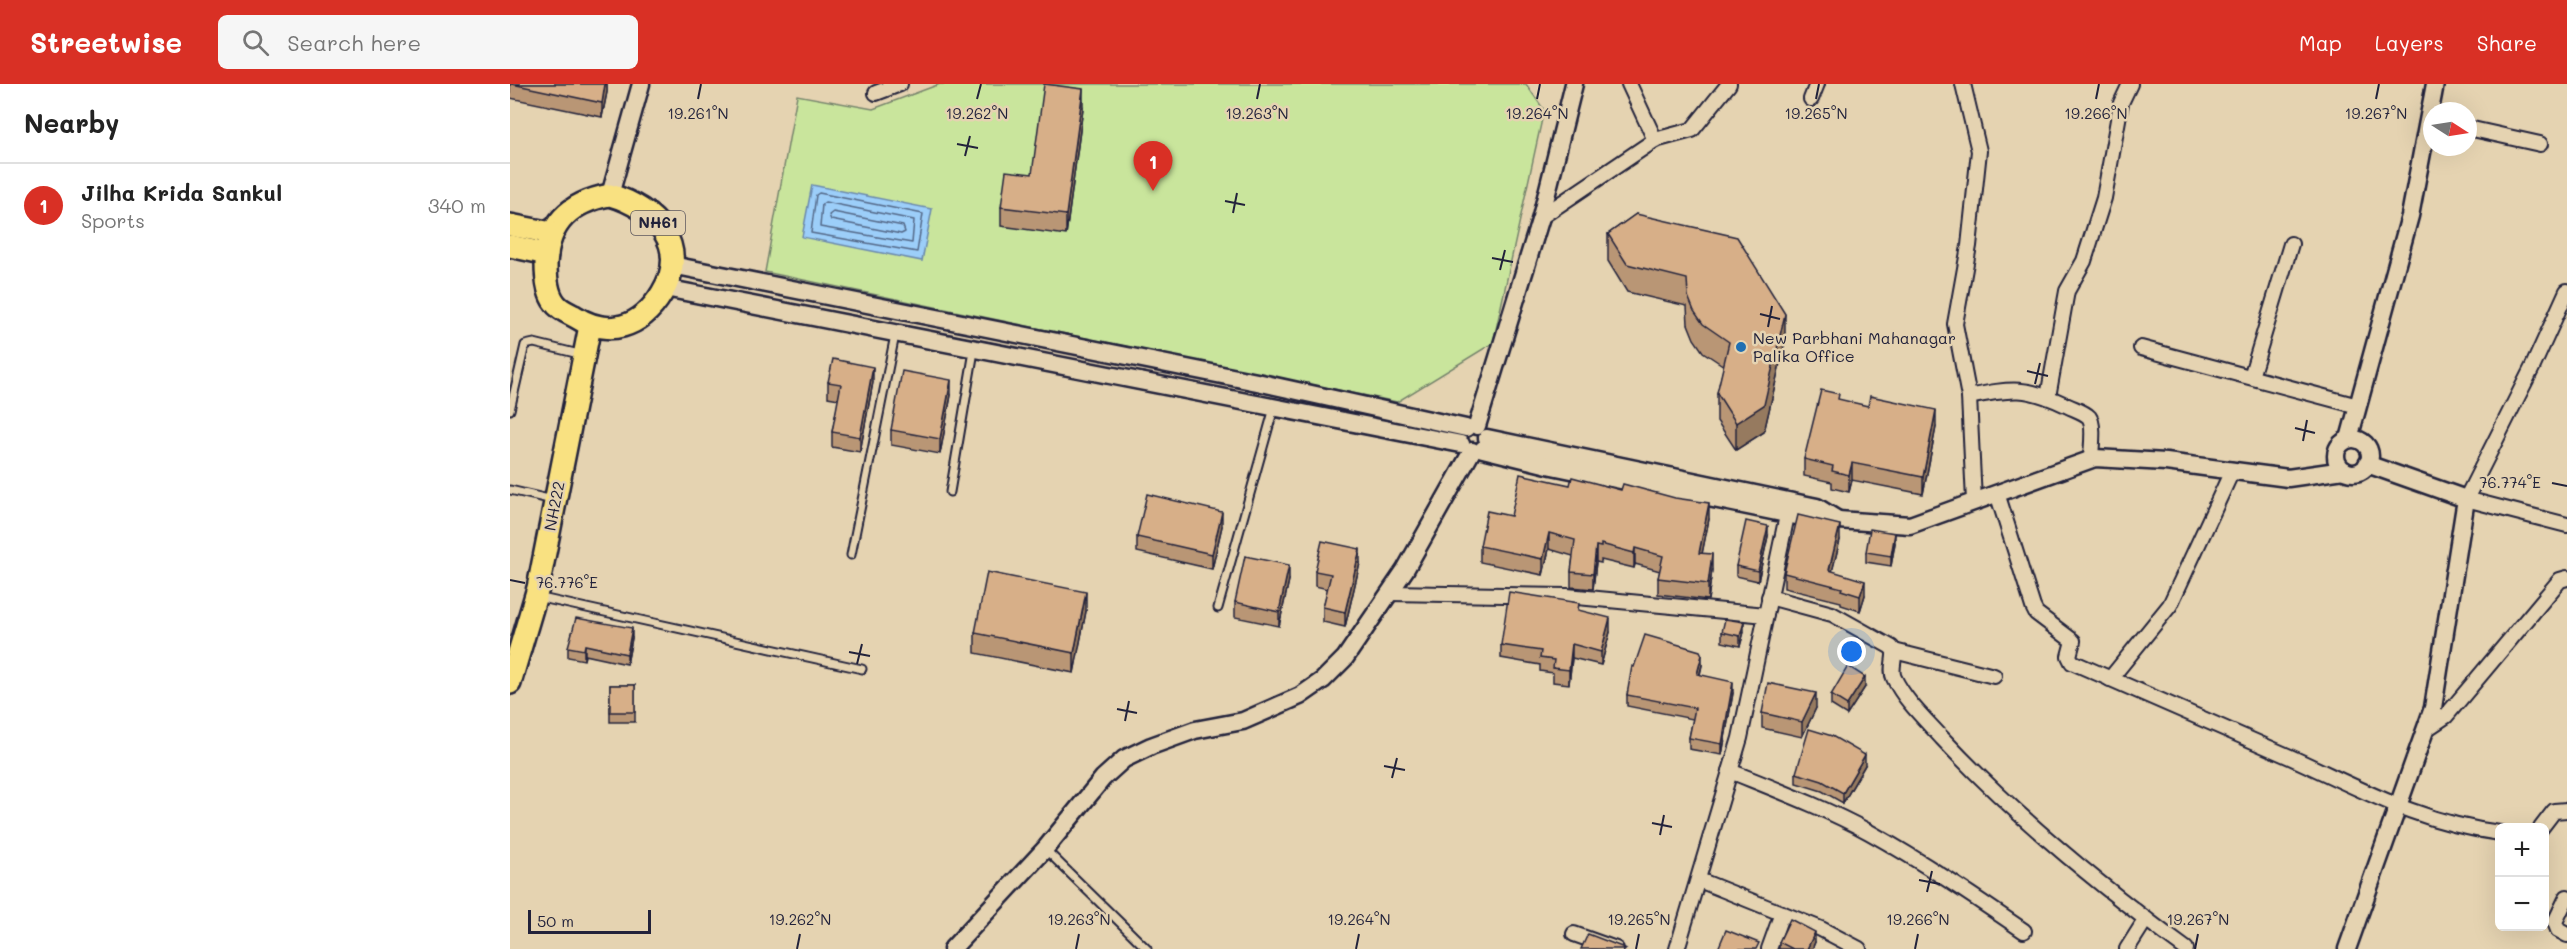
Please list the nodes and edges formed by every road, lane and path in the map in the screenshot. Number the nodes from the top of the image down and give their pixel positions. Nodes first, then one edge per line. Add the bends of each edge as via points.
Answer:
1 (641, 84) edge
2 (900, 84) edge
3 (1574, 84) edge
4 (1629, 84) edge
5 (1729, 84) edge
6 (1817, 84) edge
7 (1963, 84) edge
8 (2130, 84) edge
9 (2436, 84) edge
10 (876, 93) dead end
11 (1811, 99) dead end
12 (2433, 102) edge
13 (2477, 131) edge
14 (1655, 140) junction
15 (2540, 144) dead end
16 (2423, 154) edge
17 (610, 195) junction
18 (1541, 217) junction
19 (510, 225) edge
20 (552, 233) junction
21 (2291, 244) dead end
22 (510, 246) edge
23 (547, 254) junction
24 (672, 265) junction
25 (665, 288) junction
26 (2567, 291) edge
27 (962, 324) junction
28 (590, 326) junction
29 (895, 335) junction
30 (957, 348) junction
31 (2142, 348) dead end
32 (974, 351) junction
33 (584, 355) junction
34 (2250, 376) junction
35 (2048, 396) junction
36 (1969, 397) junction
37 (2358, 405) junction
38 (1274, 408) junction
39 (510, 410) edge
40 (1474, 439) junction
41 (2349, 439) junction
42 (2091, 459) junction
43 (2367, 464) junction
44 (2344, 470) junction
45 (2232, 471) junction
46 (510, 490) edge
47 (950, 492) dead end
48 (1997, 493) junction
49 (2466, 499) junction
50 (555, 500) junction
51 (1974, 501) junction
52 (1788, 508) junction
53 (2567, 525) edge
54 (851, 555) dead end
55 (2567, 578) edge
56 (1389, 593) junction
57 (536, 596) junction
58 (1769, 597) junction
59 (1218, 608) dead end
60 (1766, 615) junction
61 (1894, 651) junction
62 (862, 669) dead end
63 (1994, 676) dead end
64 (2110, 679) junction
65 (510, 683) edge
66 (2425, 730) junction
67 (1731, 771) junction
68 (2397, 808) junction
69 (2567, 810) edge
70 (2545, 823) edge
71 (2495, 832) edge
72 (1045, 849) junction
73 (1699, 880) junction
74 (2567, 897) edge
75 (1782, 913) junction
76 (2146, 920) junction
77 (2024, 931) dead end
78 (1574, 934) dead end
79 (2567, 935) edge
80 (952, 949) edge
81 (1147, 949) edge
82 (1616, 949) edge
83 (1677, 949) edge
84 (1769, 949) edge
85 (1859, 949) edge
86 (2127, 949) edge
87 (2186, 949) edge
88 (2347, 949) edge

1 - 17 street
2 - 10 street
3 - 18 street
4 - 14 street
5 - 14 street via 1692,130
6 - 11 street
7 - 36 street via 1979,151 1969,246 1955,324
8 - 35 street via 2121,104 2104,198 2084,261 2067,291
9 - 12 street
13 - 15 street
14 - 18 street
16 - 37 street via 2410,216
17 - 20 highway via 588,199 562,218
17 - 24 highway, NH61 via 629,200 650,213 663,228 672,252
18 - 40 street
19 - 20 highway
20 - 23 highway
21 - 34 street
22 - 23 highway
23 - 28 highway via 546,280 555,304
24 - 25 highway, NH61
24 - 27 street
25 - 28 highway, NH61 via 656,303 632,323 612,329
25 - 29 street
26 - 49 street
27 - 30 street
27 - 40 street via 1257,382
28 - 33 highway, NH222
29 - 30 street
29 - 54 lane
30 - 32 street
31 - 34 street
32 - 38 street
32 - 47 lane
33 - 39 lane via 534,343 525,345
33 - 50 highway, NH222
34 - 37 street
35 - 36 street via 2013,388
35 - 42 street via 2090,418
36 - 51 street
37 - 41 street
38 - 40 street
38 - 59 lane
40 - 52 street
40 - 56 street
41 - 43 street via 2366,446
41 - 44 street via 2336,453
42 - 45 street via 2166,462
42 - 48 street
43 - 44 street via 2357,472
43 - 49 street
44 - 45 street via 2288,478
45 - 64 street via 2170,605
46 - 50 lane
48 - 51 street
48 - 64 street via 2036,613 2073,641 2069,656 2072,662
49 - 53 street
49 - 66 street via 2433,708
50 - 57 highway, NH222
51 - 52 street via 1910,525 1838,520 1821,509
52 - 58 street
55 - 66 street via 2560,580 2446,716
56 - 60 street via 1567,596
56 - 72 street via 1346,658 1323,680 1300,696 1243,721 1196,730 1124,759 1103,778
57 - 62 lane
57 - 65 highway, NH222
58 - 60 street
58 - 61 street via 1832,614
60 - 67 street
61 - 63 street
61 - 76 street via 1893,676 1909,702 1957,754 2017,812
64 - 68 street
66 - 68 street
67 - 73 street
67 - 77 street via 1868,831 1934,869
68 - 71 street
68 - 88 street
69 - 70 street via 2554,811
72 - 80 street
72 - 81 lane
73 - 75 street
73 - 83 street
74 - 79 street via 2554,922
75 - 84 street
75 - 85 street
76 - 86 street
76 - 87 street
78 - 82 street

